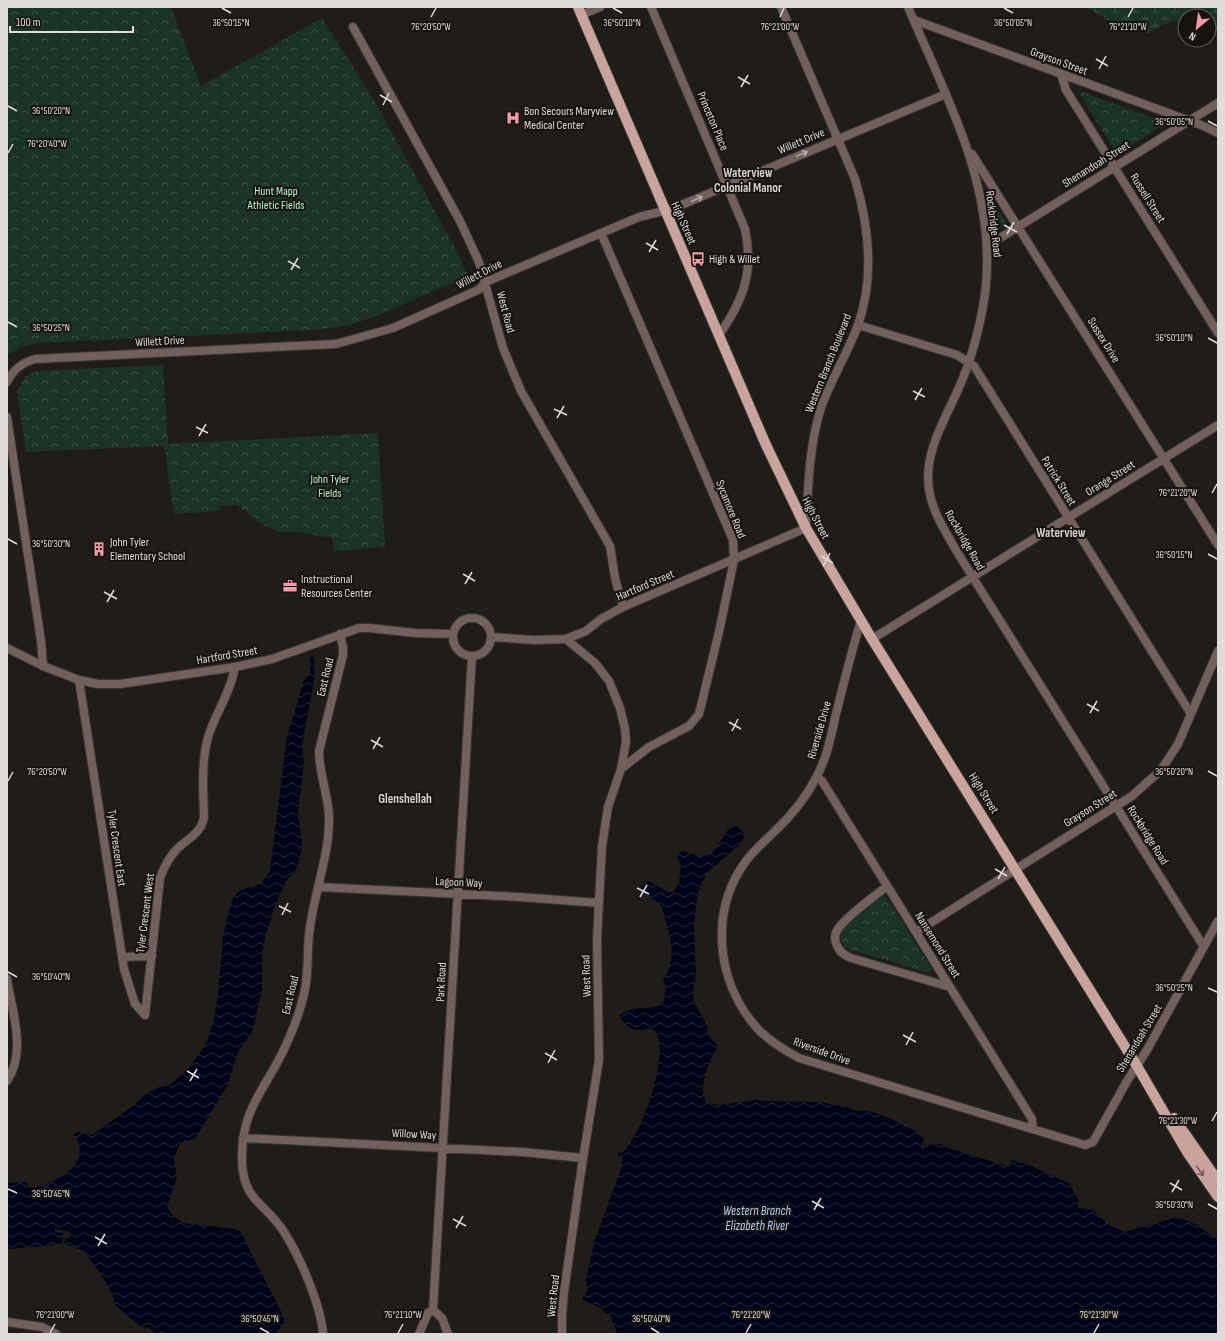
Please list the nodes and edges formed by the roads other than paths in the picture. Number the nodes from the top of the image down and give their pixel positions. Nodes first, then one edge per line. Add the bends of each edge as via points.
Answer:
1 (600, 7) edge
2 (651, 7) edge
3 (781, 7) edge
4 (908, 7) edge
5 (579, 11) edge
6 (914, 20) junction
7 (353, 27) dead end
8 (1061, 74) junction
9 (946, 94) junction
10 (1218, 103) edge
11 (1189, 121) junction
12 (1218, 133) edge
13 (838, 138) junction
14 (968, 148) junction
15 (1114, 167) junction
16 (728, 186) junction
17 (665, 210) junction
18 (1019, 226) junction
19 (601, 233) junction
20 (987, 246) junction
21 (485, 283) junction
22 (858, 324) junction
23 (1218, 333) edge
24 (720, 336) junction
25 (968, 361) junction
26 (7, 382) edge
27 (7, 417) edge
28 (1218, 425) edge
29 (1164, 459) junction
30 (1068, 518) junction
31 (806, 528) junction
32 (1218, 545) edge
33 (734, 560) junction
34 (973, 577) junction
35 (623, 607) junction
36 (861, 621) junction
37 (340, 634) junction
38 (453, 634) junction
39 (491, 637) junction
40 (566, 639) junction
41 (872, 639) junction
42 (7, 648) edge
43 (1218, 651) edge
44 (472, 656) junction
45 (43, 666) junction
46 (235, 667) junction
47 (79, 680) junction
48 (1191, 714) junction
49 (621, 769) junction
50 (817, 777) junction
51 (1116, 806) junction
52 (1016, 869) junction
53 (318, 886) junction
54 (887, 886) junction
55 (458, 894) junction
56 (599, 903) junction
57 (1218, 921) edge
58 (916, 932) junction
59 (1204, 947) junction
60 (152, 956) junction
61 (122, 957) junction
62 (7, 980) edge
63 (950, 987) junction
64 (144, 1016) joint
65 (1137, 1066) junction
66 (7, 1081) edge
67 (1102, 1125) joint
68 (1032, 1129) junction
69 (244, 1138) junction
70 (444, 1148) junction
71 (583, 1158) junction
72 (1218, 1181) edge
73 (1218, 1197) edge
74 (434, 1310) junction
75 (7, 1322) edge
76 (56, 1334) edge
77 (323, 1334) edge
78 (419, 1334) edge
79 (448, 1334) edge
80 (562, 1334) edge

1 - 5 street
2 - 16 street, Princeton Place
3 - 13 street, Western Branch Boulevard
4 - 6 street, Rockbridge Road
5 - 17 main road, High Street
6 - 8 street, Grayson Street
6 - 9 street, Rockbridge Road
7 - 21 street, West Road via 458,218 479,262
8 - 11 street, Grayson Street
8 - 15 street, Russell Street via 1066,90
9 - 13 street, Willett Drive
9 - 14 street, Rockbridge Road
10 - 11 street, Shenandoah Street
11 - 12 street, Grayson Street
11 - 15 street, Shenandoah Street
16 -> 13 street, Willett Drive
13 - 22 street, Western Branch Boulevard via 855,179 866,225 868,275
14 - 18 street, Sussex Drive
14 - 20 street, Rockbridge Road
15 - 18 street, Shenandoah Street
15 - 23 street, Russell Street
17 -> 16 street, Willett Drive
16 - 24 street, Princeton Place via 745,228 749,258 739,302
17 - 19 street, Willett Drive via 644,215
17 - 24 main road, High Street
18 - 20 street, Shenandoah Street
18 - 29 street, Sussex Drive
19 - 21 street, Willett Drive
19 - 33 street, Sycamore Road via 733,540
20 - 25 street, Rockbridge Road via 984,300
21 - 26 street, Willett Drive via 478,290 393,328 336,344 35,359 18,368
21 - 35 street, West Road via 503,348 521,391 610,546
22 - 25 street, Patrick Street
22 - 31 street, Western Branch Boulevard via 829,389 817,424
24 - 31 main road, High Street via 766,445
25 - 30 street, Patrick Street via 974,366
25 - 34 street, Rockbridge Road via 934,444 928,473 929,489 938,518
27 - 45 street
28 - 29 street, Orange Street
29 - 30 street, Orange Street
29 - 32 street, Sussex Drive
30 - 34 street, Orange Street
30 - 48 street, Patrick Street
31 - 33 street, Hartford Street
31 - 36 main road, High Street
33 - 35 street, Hartford Street
33 - 49 street, Sycamore Road via 699,714 689,726 649,747
34 - 41 street, Orange Street
34 - 51 street, Rockbridge Road
35 - 40 street, Hartford Street via 586,631
36 - 41 main road, High Street
36 - 50 street, Riverside Drive via 829,745
37 - 38 street, Hartford Street via 359,628 415,634
37 - 46 street, Hartford Street via 272,659
37 - 53 street, East Road via 343,655 319,751 329,814 326,848
38 - 39 street via 458,624 468,618 474,618 484,622
38 - 44 street via 457,649
39 - 40 street, Hartford Street
39 - 44 street via 487,649
40 - 49 street, West Road via 595,663 614,692 625,729 626,742
41 - 52 main road, High Street
42 - 45 street, Hartford Street
43 - 48 street, Grayson Street
44 - 55 street, Park Road
45 - 47 street, Hartford Street
46 - 47 street, Hartford Street via 120,684 98,684
46 - 60 street, Tyler Crescent West via 231,685 215,719 206,748 203,824 195,836 176,850 168,860 160,878
47 - 61 street, Tyler Crescent East
48 - 51 street, Grayson Street via 1178,744 1161,770 1148,783
49 - 56 street, West Road via 605,822
50 - 54 street, Nansemond Street via 822,781
50 - 68 street, Riverside Drive via 794,811 746,860 732,886 723,921 722,946 726,971 738,1002 764,1034 782,1049 799,1058
51 - 52 street, Grayson Street
51 - 59 street, Rockbridge Road
52 - 58 street, Grayson Street
52 - 65 main road, High Street
53 - 55 street, Lagoon Way
53 - 69 street, East Road via 309,929 304,997 286,1046 251,1110
54 - 58 street, Nansemond Street
54 - 63 street via 838,928 835,938 840,952 851,958
55 - 56 street, Lagoon Way
55 - 70 street, Park Road
56 - 71 street, West Road via 599,1060
57 - 59 street, Shenandoah Street
58 - 63 street, Nansemond Street
59 - 65 street, Shenandoah Street
60 - 61 street
60 - 64 street, Tyler Crescent West
61 - 64 street, Tyler Crescent East via 126,980 135,1004
62 - 66 street via 17,1044 14,1066
63 - 68 street, Nansemond Street via 1032,1119
65 - 67 street, Shenandoah Street
65 - 72 main road via 1151,1079 1194,1149
65 -> 73 main road via 1187,1152
67 - 68 street, Riverside Drive via 1093,1142 1085,1145
69 - 70 street, Willow Way
69 - 77 street, East Road via 243,1174 247,1188 257,1203 275,1220 291,1244 316,1302
70 - 71 street, Willow Way
70 - 74 street, Park Road
71 - 80 street, West Road via 564,1292
74 - 78 street via 428,1313
74 - 79 street via 442,1318
75 - 76 street via 42,1327

